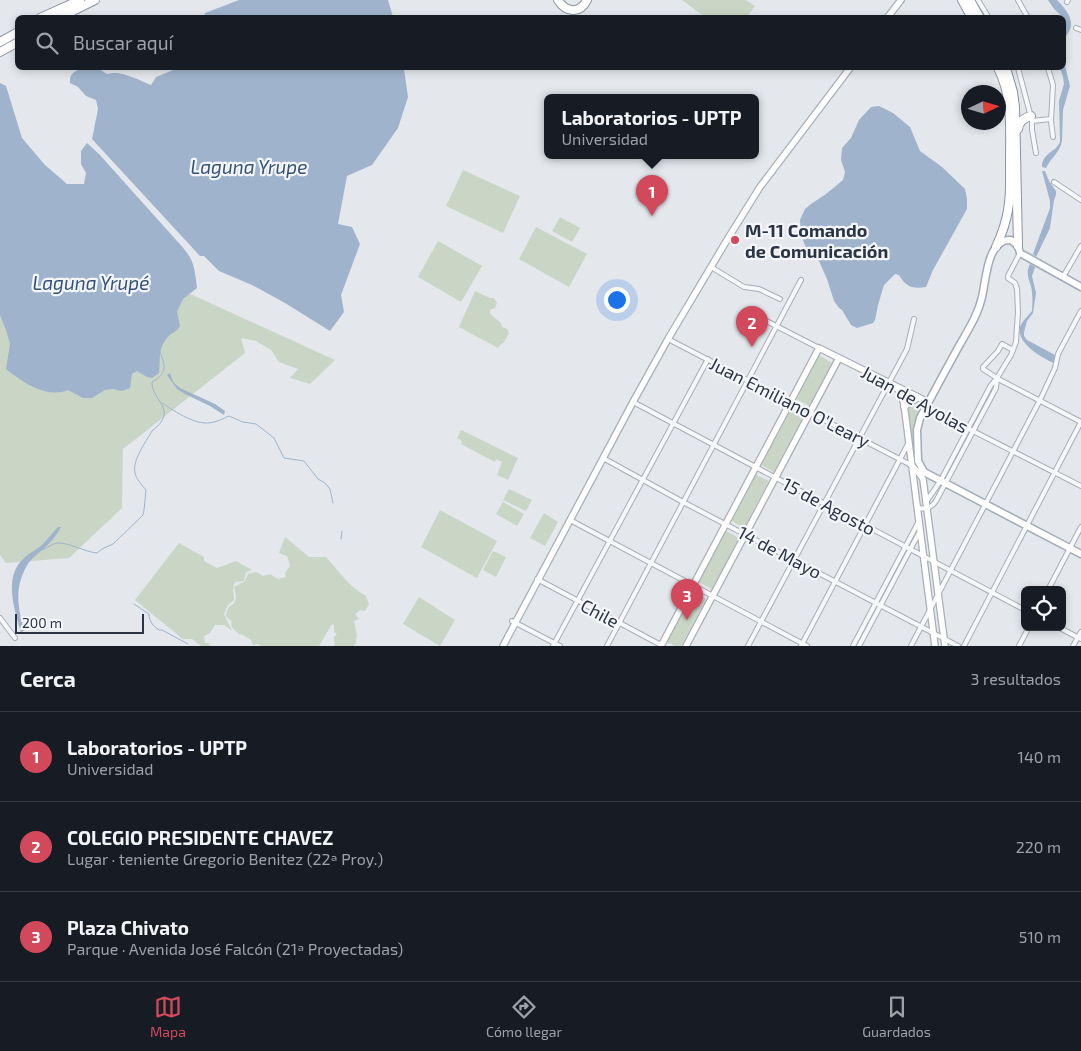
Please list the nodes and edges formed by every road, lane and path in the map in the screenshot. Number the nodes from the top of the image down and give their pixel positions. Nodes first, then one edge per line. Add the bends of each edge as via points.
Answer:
1 (80, 0) edge
2 (95, 0) edge
3 (558, 0) edge
4 (587, 0) edge
5 (900, 0) edge
6 (962, 0) edge
7 (970, 0) edge
8 (978, 0) edge
9 (1018, 0) edge
10 (47, 15) edge
11 (65, 15) edge
12 (889, 15) edge
13 (970, 15) edge
14 (978, 15) edge
15 (987, 15) edge
16 (1026, 15) edge
17 (1076, 28) dead end
18 (1081, 30) edge
19 (15, 34) edge
20 (0, 42) edge
21 (15, 44) edge
22 (0, 52) edge
23 (848, 70) edge
24 (999, 70) edge
25 (1006, 70) edge
26 (1019, 70) edge
27 (1049, 70) edge
28 (1031, 119) junction
29 (1051, 119) junction
30 (1053, 137) dead end
31 (1016, 141) junction
32 (1036, 153) dead end
33 (1054, 182) dead end
34 (1081, 200) edge
35 (1081, 246) edge
36 (996, 247) junction
37 (1019, 249) junction
38 (711, 267) junction
39 (1063, 277) junction
40 (801, 280) dead end
41 (1081, 287) edge
42 (780, 299) dead end
43 (1081, 311) edge
44 (749, 312) dead end
45 (914, 319) dead end
46 (777, 326) junction
47 (668, 339) junction
48 (820, 348) junction
49 (1013, 350) junction
50 (839, 358) junction
51 (708, 359) junction
52 (997, 378) junction
53 (748, 380) junction
54 (888, 383) junction
55 (896, 387) junction
56 (1040, 400) junction
57 (633, 402) junction
58 (791, 402) junction
59 (923, 402) junction
60 (904, 407) junction
61 (810, 412) junction
62 (1081, 422) edge
63 (673, 423) junction
64 (968, 428) junction
65 (973, 431) junction
66 (859, 438) junction
67 (908, 444) junction
68 (714, 445) junction
69 (1013, 452) junction
70 (603, 458) junction
71 (900, 459) junction
72 (911, 465) junction
73 (756, 467) junction
74 (1055, 472) junction
75 (775, 477) junction
76 (643, 480) junction
77 (943, 481) junction
78 (1081, 486) edge
79 (683, 502) junction
80 (824, 503) junction
81 (916, 504) junction
82 (985, 504) junction
83 (926, 505) junction
84 (570, 520) junction
85 (919, 522) junction
86 (726, 524) junction
87 (865, 525) junction
88 (1027, 526) junction
89 (1081, 527) edge
90 (920, 531) junction
91 (745, 534) junction
92 (610, 542) junction
93 (906, 546) junction
94 (1070, 548) junction
95 (910, 549) junction
96 (1081, 554) edge
97 (923, 556) junction
98 (794, 560) junction
99 (934, 561) junction
100 (651, 563) junction
101 (950, 571) junction
102 (537, 581) junction
103 (835, 582) junction
104 (693, 586) junction
105 (1050, 586) edge
106 (938, 593) junction
107 (992, 593) junction
108 (712, 596) junction
109 (578, 601) junction
110 (878, 604) junction
111 (930, 608) junction
112 (1021, 608) edge
113 (0, 618) edge
114 (514, 621) junction
115 (761, 622) junction
116 (619, 623) junction
117 (921, 627) junction
118 (1026, 631) edge
119 (1066, 631) edge
120 (1081, 632) edge
121 (933, 633) junction
122 (15, 638) dead end
123 (1079, 638) edge
124 (945, 643) edge
125 (554, 645) edge
126 (804, 645) edge
127 (498, 646) edge
128 (503, 646) edge
129 (560, 646) edge
130 (607, 646) edge
131 (661, 646) edge
132 (686, 646) edge
133 (748, 646) edge
134 (853, 646) edge
135 (859, 646) edge
136 (911, 646) edge
137 (935, 646) edge
138 (958, 646) edge
139 (964, 646) edge
140 (1019, 646) edge
141 (1074, 646) edge

1 - 10 highway
2 - 11 highway
3 - 4 highway via 565,8 575,10 584,6
5 - 12 street
6 - 13 highway
7 - 14 highway
8 - 15 street
9 - 16 street
17 - 18 street
19 - 20 highway
21 - 22 highway
23 - 38 street via 760,186
24 - 36 highway via 1007,96 1010,122 1010,196
25 - 31 highway via 1015,107
26 - 28 street
27 - 29 street via 1053,85
28 - 29 street
28 - 31 highway via 1026,117 1019,123
28 - 32 street
29 - 30 street
31 - 37 highway
33 - 34 street
35 - 39 street
36 - 37 main road via 1004,240 1011,240
36 - 59 main road via 976,315 932,396
37 - 39 main road via 1030,259
37 - 49 street via 1008,276 1015,283 1018,296
38 - 42 street via 744,287
38 - 47 street
39 - 41 main road
40 - 46 street
43 - 56 street via 1058,354
44 - 46 street, Juan de Ayolas
45 - 54 street via 907,349
46 - 48 street, Juan de Ayolas
46 - 53 street
47 - 51 street, Juan Emiliano O'Leary
47 - 57 street
48 - 50 street, Juan de Ayolas
48 - 58 street
49 - 52 street
49 - 52 street via 1002,344 982,368
50 - 54 street, Juan de Ayolas
50 - 61 street
51 - 53 street, Juan Emiliano O'Leary
51 - 63 street
52 - 56 street
52 - 64 street
52 - 65 street via 996,388
53 - 58 street, Juan Emiliano O'Leary
53 - 68 street
54 - 55 street, Juan de Ayolas
54 - 66 street
55 - 59 street, Juan de Ayolas
55 - 60 street
56 - 62 street
56 - 69 street
57 - 63 street, 15 de Agosto
57 - 70 street
58 - 61 street, Juan Emiliano O'Leary
58 - 73 street
59 - 60 street via 912,400
59 - 64 street, Juan de Ayolas
59 - 77 main road via 917,426 918,460 924,472
60 - 67 street
61 - 66 street, Juan Emiliano O'Leary
61 - 75 street
62 - 74 street
63 - 68 street, 15 de Agosto
63 - 76 street
64 - 65 street, Juan de Ayolas
64 - 77 street
65 - 69 street, Juan de Ayolas
65 - 77 street
66 - 71 street, Juan Emiliano O'Leary
66 - 80 street
67 - 71 street
67 - 72 street
68 - 73 street, 15 de Agosto
68 - 79 street
69 - 74 street, Juan de Ayolas
69 - 82 street
70 - 76 street, 14 de Mayo
70 - 84 street
71 - 72 street, Juan Emiliano O'Leary
71 - 87 street
72 - 81 street
72 - 83 street via 923,479
73 - 75 street, 15 de Agosto
73 - 86 street
74 - 78 street, Juan de Ayolas
74 - 88 street
75 - 80 street, 15 de Agosto
75 - 91 street
76 - 79 street, 14 de Mayo
76 - 92 street
77 - 82 main road
77 - 83 street
77 - 83 street via 933,505
79 - 86 street, 14 de Mayo
79 - 100 street
80 - 87 street, 15 de Agosto
80 - 98 street
81 - 83 street via 920,508
81 - 85 street
82 - 88 main road
82 - 101 street
83 - 99 street
84 - 92 street
84 - 102 street
85 - 90 street
85 - 93 street
86 - 91 street, 14 de Mayo
86 - 104 street
87 - 93 street, 15 de Agosto
87 - 103 street
88 - 94 main road
88 - 107 street
89 - 94 street
90 - 95 street
90 - 97 street
91 - 98 street, 14 de Mayo
91 - 108 street
92 - 100 street
92 - 109 street
93 - 95 street, 15 de Agosto
93 - 110 street
94 - 96 main road
94 - 105 street
95 - 97 street, 15 de Agosto
95 - 110 street
97 - 99 street, 15 de Agosto
97 - 111 street
98 - 103 street, 14 de Mayo
98 - 115 street
99 - 101 street, 15 de Agosto
99 - 106 street
100 - 104 street
100 - 116 street
101 - 106 street
101 - 107 street, 15 de Agosto
102 - 109 street, Chile
102 - 114 street
103 - 110 street, 14 de Mayo
103 - 126 street
104 - 108 street
104 - 131 street
106 - 111 street
106 - 124 street
107 - 112 street, 15 de Agosto
107 - 139 street
108 - 115 street
108 - 132 street
109 - 116 street, Chile
109 - 125 street
110 - 117 street, 14 de Mayo
110 - 134 street
110 - 135 street
111 - 117 street
111 - 121 street
113 - 122 street
114 - 125 street
114 - 127 street
114 - 128 street
115 - 126 street
115 - 133 street
116 - 130 street
116 - 131 street, Chile
117 - 121 street, 14 de Mayo
117 - 136 street
118 - 140 street
119 - 123 street
120 - 123 street
121 - 124 street, 14 de Mayo
121 - 137 street
123 - 141 street
124 - 138 street, 14 de Mayo
125 - 129 street

